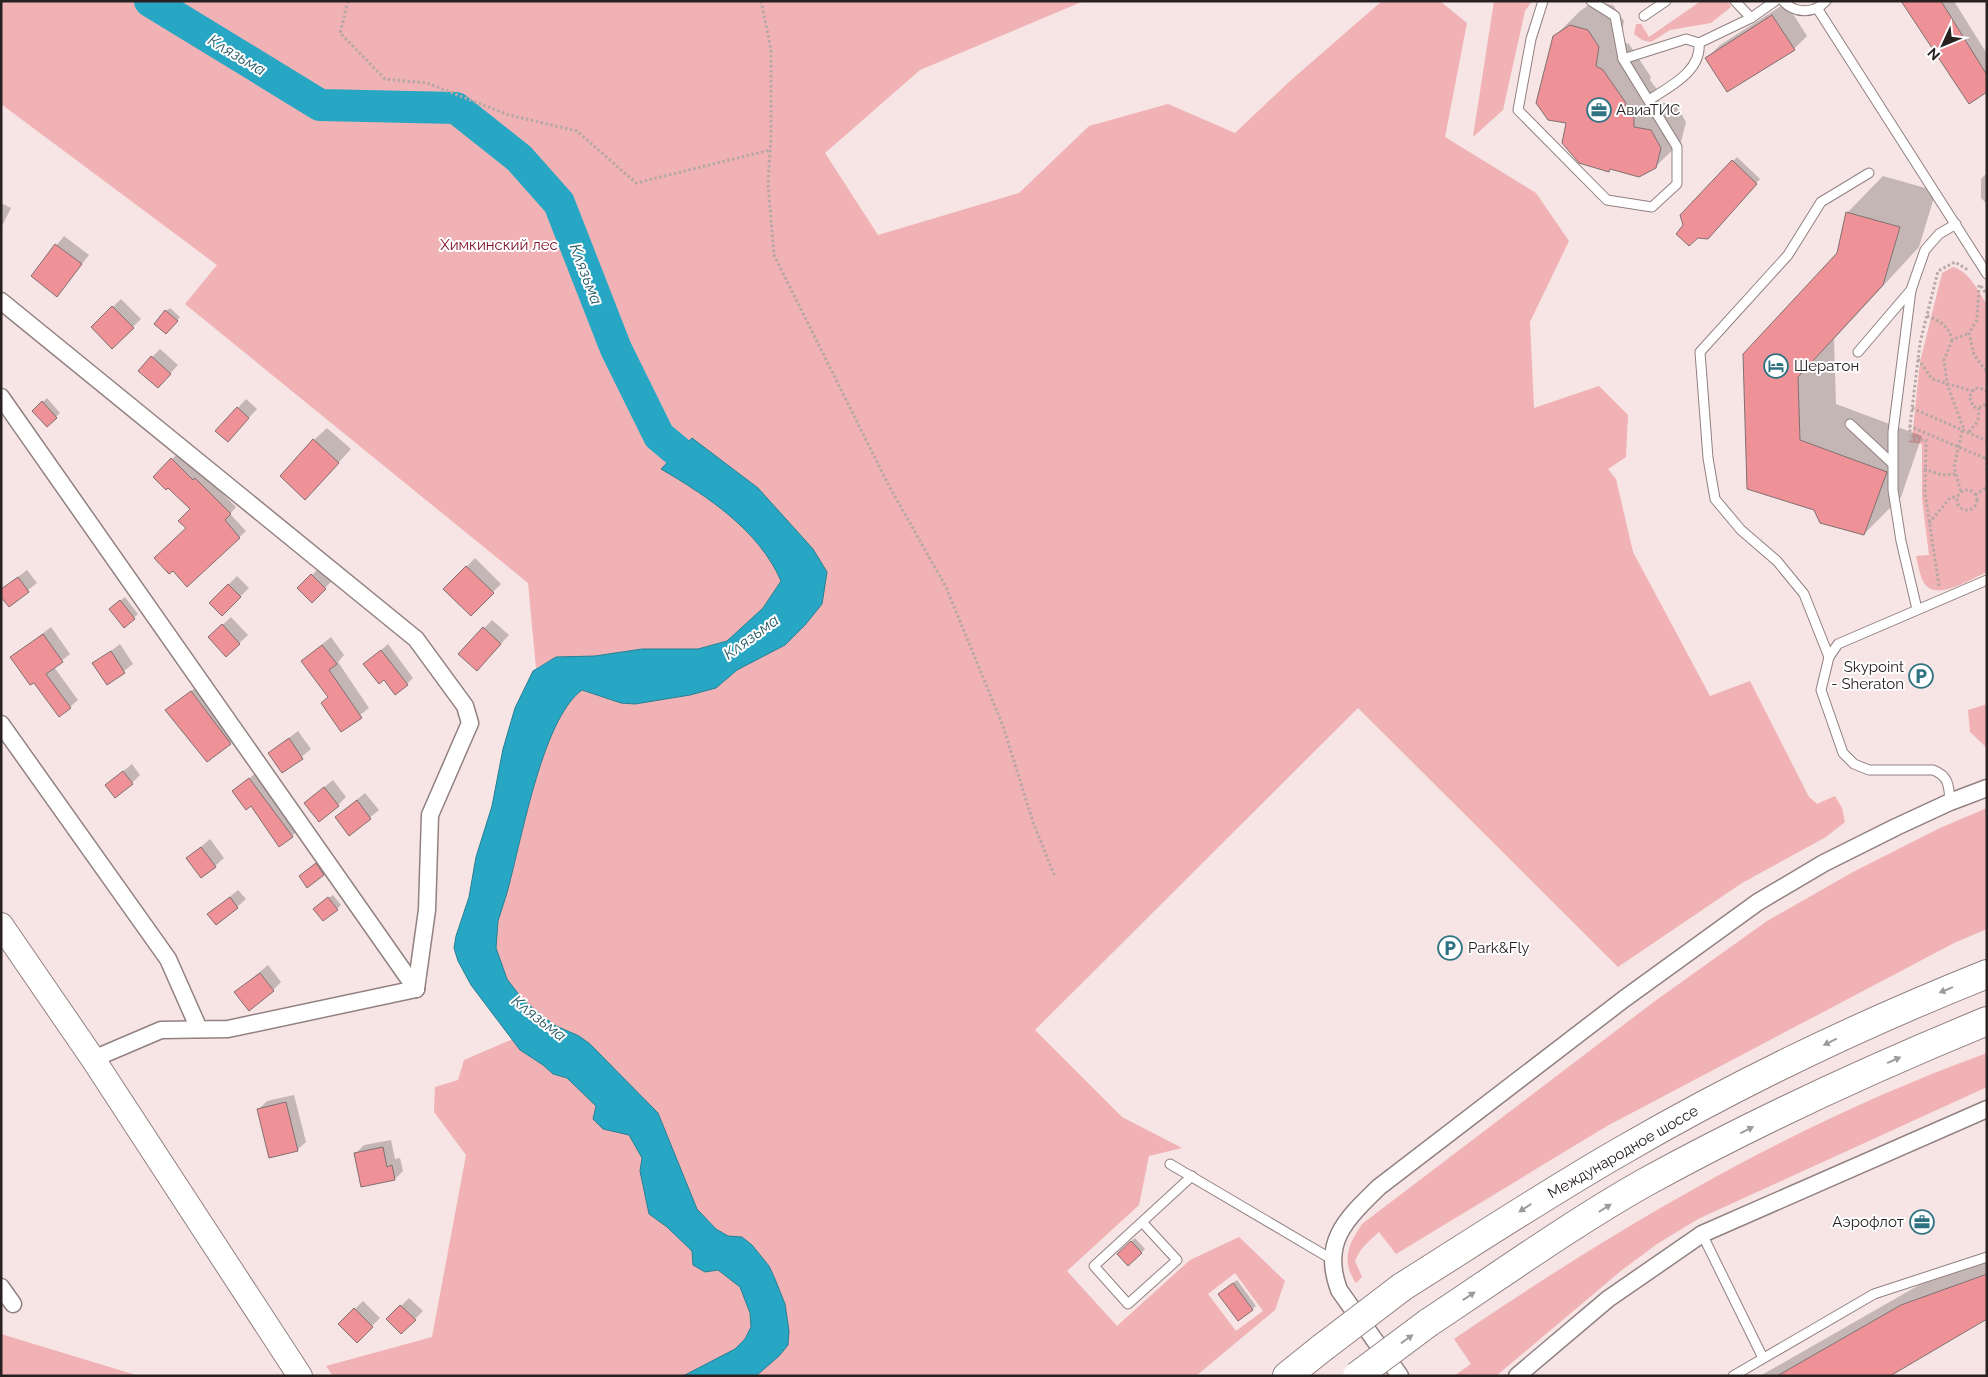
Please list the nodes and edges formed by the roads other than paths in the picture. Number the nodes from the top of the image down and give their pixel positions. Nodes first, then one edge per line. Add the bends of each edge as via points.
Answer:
1 (1543, 1) edge
2 (1590, 1) edge
3 (1666, 1) edge
4 (1735, 1) edge
5 (1775, 1) edge
6 (1783, 1) edge
7 (1826, 1) edge
8 (1817, 8) junction
9 (1644, 16) dead end
10 (1751, 18) junction
11 (1698, 43) junction
12 (1623, 59) junction
13 (1649, 100) junction
14 (1869, 173) dead end
15 (1956, 224) junction
16 (1987, 274) edge
17 (1911, 290) junction
18 (1, 301) edge
19 (1858, 352) dead end
20 (1, 397) edge
21 (1850, 424) dead end
22 (1893, 464) junction
23 (1987, 580) edge
24 (1917, 609) junction
25 (1829, 656) junction
26 (1, 724) edge
27 (1987, 788) edge
28 (1950, 802) junction
29 (1, 925) edge
30 (1987, 974) edge
31 (416, 989) junction
32 (1987, 1021) edge
33 (199, 1029) junction
34 (93, 1060) junction
35 (1987, 1109) edge
36 (1170, 1164) dead end
37 (1192, 1176) junction
38 (1142, 1222) junction
39 (1702, 1234) junction
40 (1987, 1257) edge
41 (1332, 1260) junction
42 (1, 1287) edge
43 (14, 1304) dead end
44 (1763, 1358) junction
45 (300, 1376) edge
46 (1287, 1376) edge
47 (1357, 1376) edge
48 (1400, 1376) edge
49 (1517, 1376) edge
50 (1733, 1376) edge

1 - 13 lane via 1531,39 1518,110 1608,200 1652,207 1678,184 1677,146
2 - 12 lane via 1615,16
3 - 9 lane
4 - 10 lane
5 - 10 lane
6 - 8 lane via 1801,11
7 - 8 lane
8 - 15 lane
10 - 11 lane
11 - 12 lane via 1686,39
11 - 13 lane via 1693,67
12 - 13 lane
14 - 25 lane via 1821,202 1788,255 1700,352 1708,458 1715,499 1742,530 1777,561 1804,594
15 - 16 lane
15 - 17 lane via 1939,234 1925,250
17 - 19 lane
17 - 22 lane via 1894,419
18 - 31 street via 416,640 465,706 470,723 430,815 427,910
20 - 31 street
21 - 22 lane
22 - 24 lane via 1893,490 1901,541
23 - 24 lane
24 - 25 lane via 1852,636 1838,644
25 - 28 lane via 1820,690 1843,753 1854,764 1868,770 1933,770 1943,774 1948,782
26 - 33 street via 168,959
27 - 28 street
28 - 41 street via 1824,863 1758,902 1624,999 1379,1187 1342,1226
29 - 34 street
30 -> 46 highway, Международное шоссе, bridge via 1905,1006 1797,1058 1624,1149 1402,1287
31 - 33 street via 228,1029
47 -> 32 highway, bridge via 1428,1323 1557,1237 1644,1184 1816,1096
33 - 34 street via 161,1030
34 - 45 street
35 - 39 street
36 - 37 lane
37 - 38 lane
37 - 41 lane
38 - 38 lane via 1176,1260 1128,1304 1094,1266
39 - 44 lane
39 - 49 street via 1608,1299
40 - 44 lane via 1874,1294
41 - 48 street via 1339,1290
42 - 43 street
44 - 50 lane

